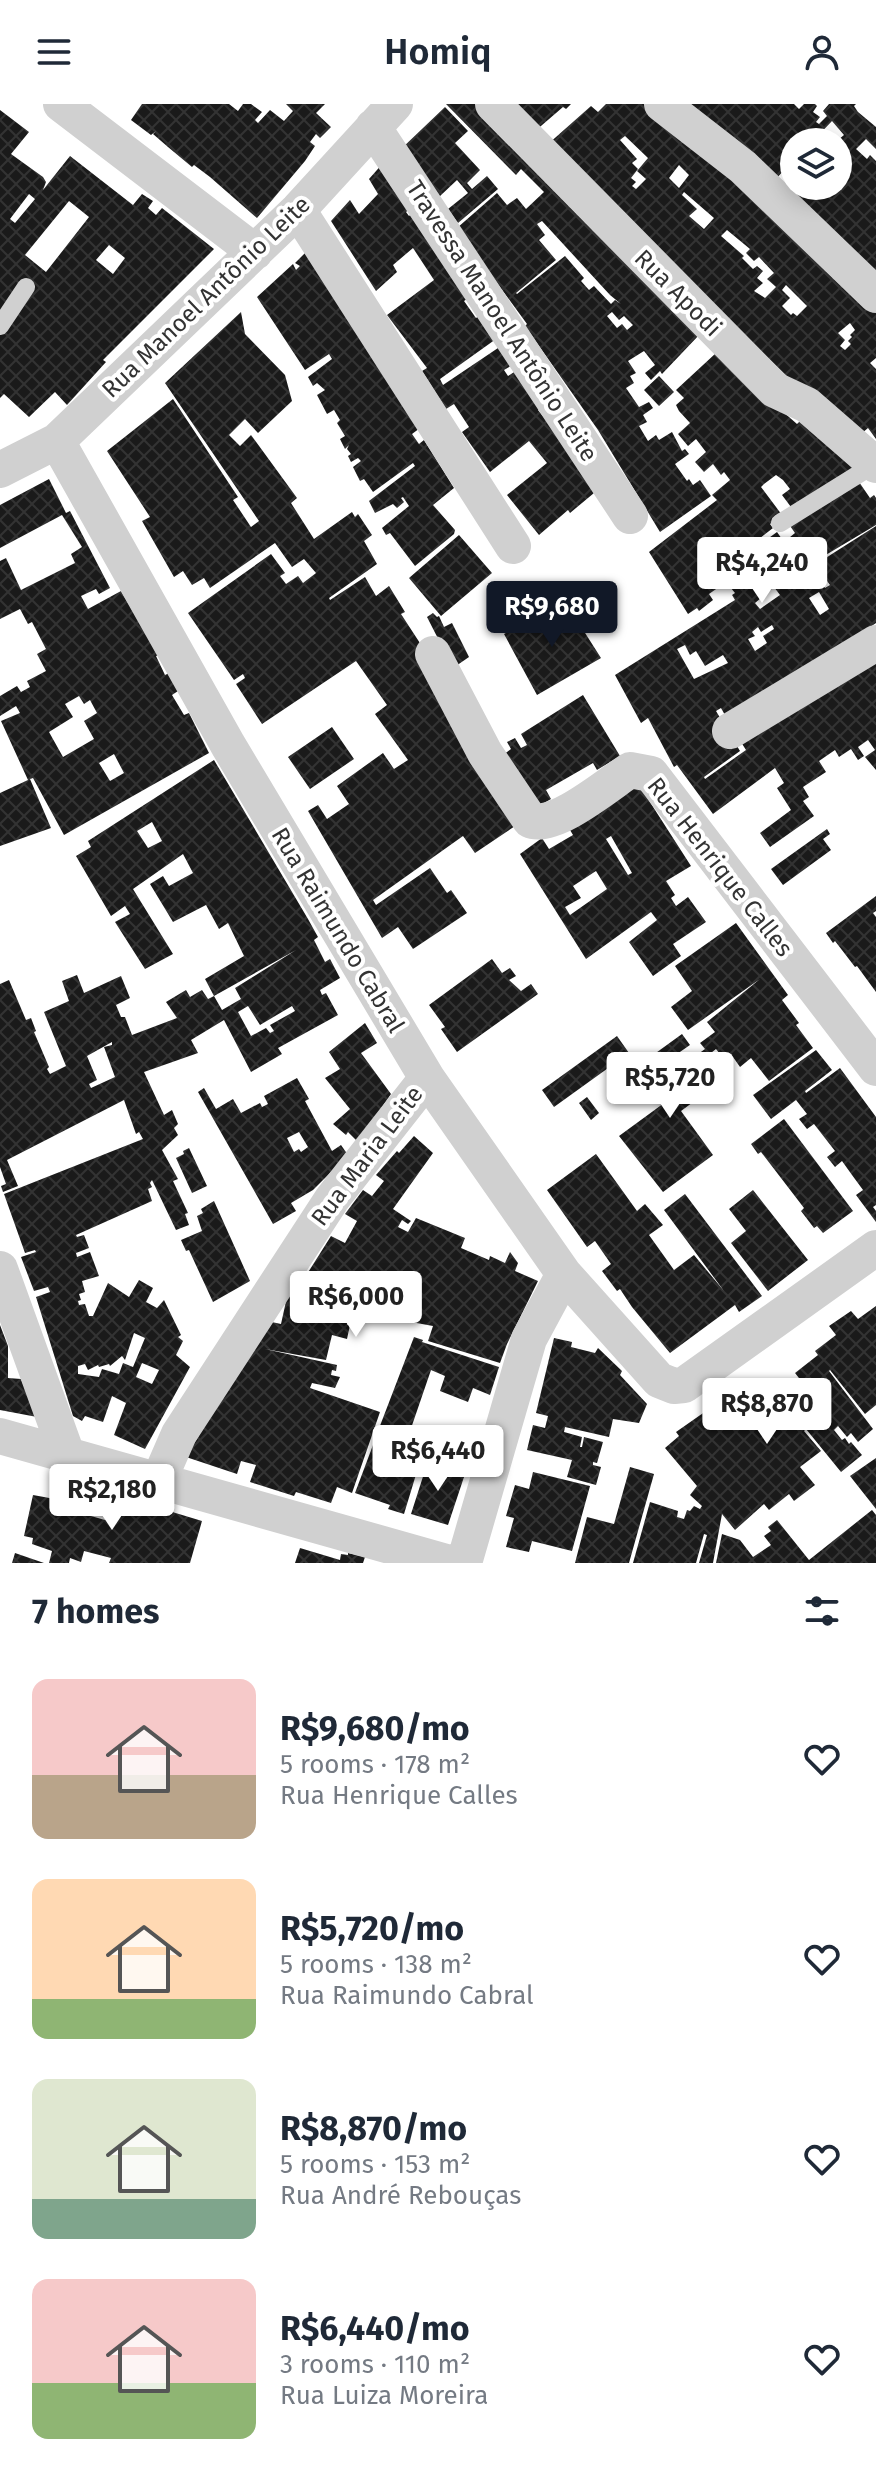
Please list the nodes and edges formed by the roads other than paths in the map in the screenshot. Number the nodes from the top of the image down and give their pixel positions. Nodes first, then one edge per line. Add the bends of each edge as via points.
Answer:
1 (61, 104) edge
2 (493, 104) edge
3 (662, 104) edge
4 (384, 116) edge
5 (298, 210) junction
6 (255, 252) junction
7 (26, 287) dead end
8 (876, 295) edge
9 (0, 326) edge
10 (57, 441) junction
11 (876, 464) edge
12 (0, 470) edge
13 (630, 516) dead end
14 (780, 523) dead end
15 (513, 546) dead end
16 (876, 643) edge
17 (433, 654) dead end
18 (730, 731) dead end
19 (876, 1068) edge
20 (427, 1078) junction
21 (876, 1248) edge
22 (0, 1269) edge
23 (564, 1274) junction
24 (0, 1436) edge
25 (68, 1457) junction
26 (159, 1480) junction
27 (450, 1563) edge
28 (464, 1563) edge

1 - 6 street
2 - 11 street, Rua Apodi via 775,390 807,405
3 - 8 street via 743,167
4 - 5 street, Rua Manoel Antônio Leite
4 - 13 street, Travessa Manoel Antônio Leite
5 - 6 street, Rua Manoel Antônio Leite
5 - 15 street
6 - 10 street, Rua Manoel Antônio Leite
7 - 9 lane
10 - 12 street, Rua Manoel Antônio Leite
10 - 20 street, Rua Raimundo Cabral via 228,745
11 - 14 lane
16 - 18 street
17 - 19 street, Rua Henrique Calles via 485,753 530,820 547,822 561,816 630,770 651,774
20 - 23 street, Rua Raimundo Cabral
20 - 26 street, Rua Maria Leite via 332,1199 179,1434
21 - 23 street, Rua Raimundo Cabral via 684,1385 659,1380
22 - 25 street
23 - 28 street via 529,1339
24 - 25 street
25 - 26 street
26 - 27 street

